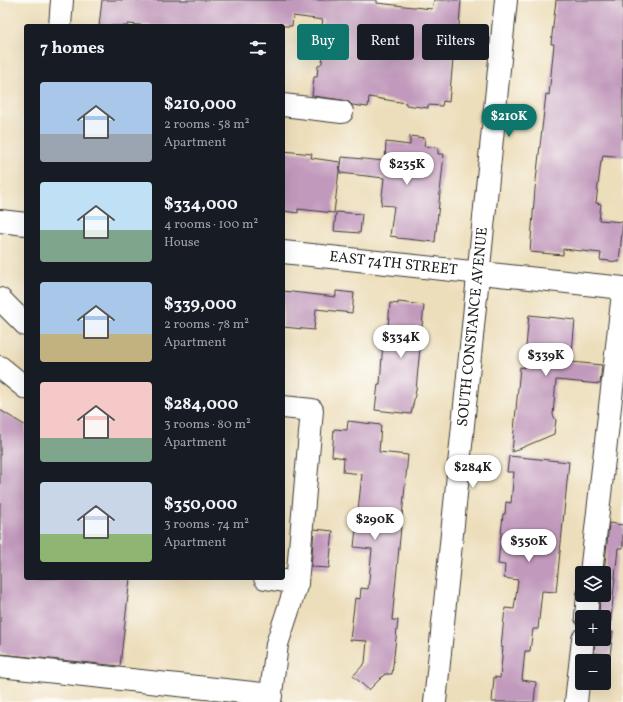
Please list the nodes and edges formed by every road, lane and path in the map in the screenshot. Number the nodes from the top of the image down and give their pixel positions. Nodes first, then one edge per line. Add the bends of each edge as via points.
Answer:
1 (62, 0) edge
2 (506, 0) edge
3 (60, 24) edge
4 (285, 106) edge
5 (342, 112) dead end
6 (0, 221) edge
7 (24, 224) edge
8 (285, 252) edge
9 (478, 273) junction
10 (623, 288) edge
11 (623, 293) edge
12 (0, 299) edge
13 (24, 323) edge
14 (0, 367) edge
15 (24, 386) edge
16 (285, 407) edge
17 (285, 549) edge
18 (300, 560) junction
19 (592, 566) edge
20 (277, 580) edge
21 (297, 583) junction
22 (582, 646) edge
23 (0, 666) edge
24 (270, 698) edge
25 (435, 702) edge
26 (576, 702) edge

1 - 3 street
2 - 9 street, SOUTH CONSTANCE AVENUE
4 - 5 street
6 - 7 street
8 - 9 street, EAST 74TH STREET
9 - 10 street, EAST 74TH STREET
9 - 25 street, SOUTH CONSTANCE AVENUE
11 - 19 street
12 - 13 street
14 - 15 street
16 - 18 street via 312,410
17 - 18 street
18 - 21 street
20 - 21 street
21 - 24 street via 277,644
22 - 26 street
23 - 24 street

